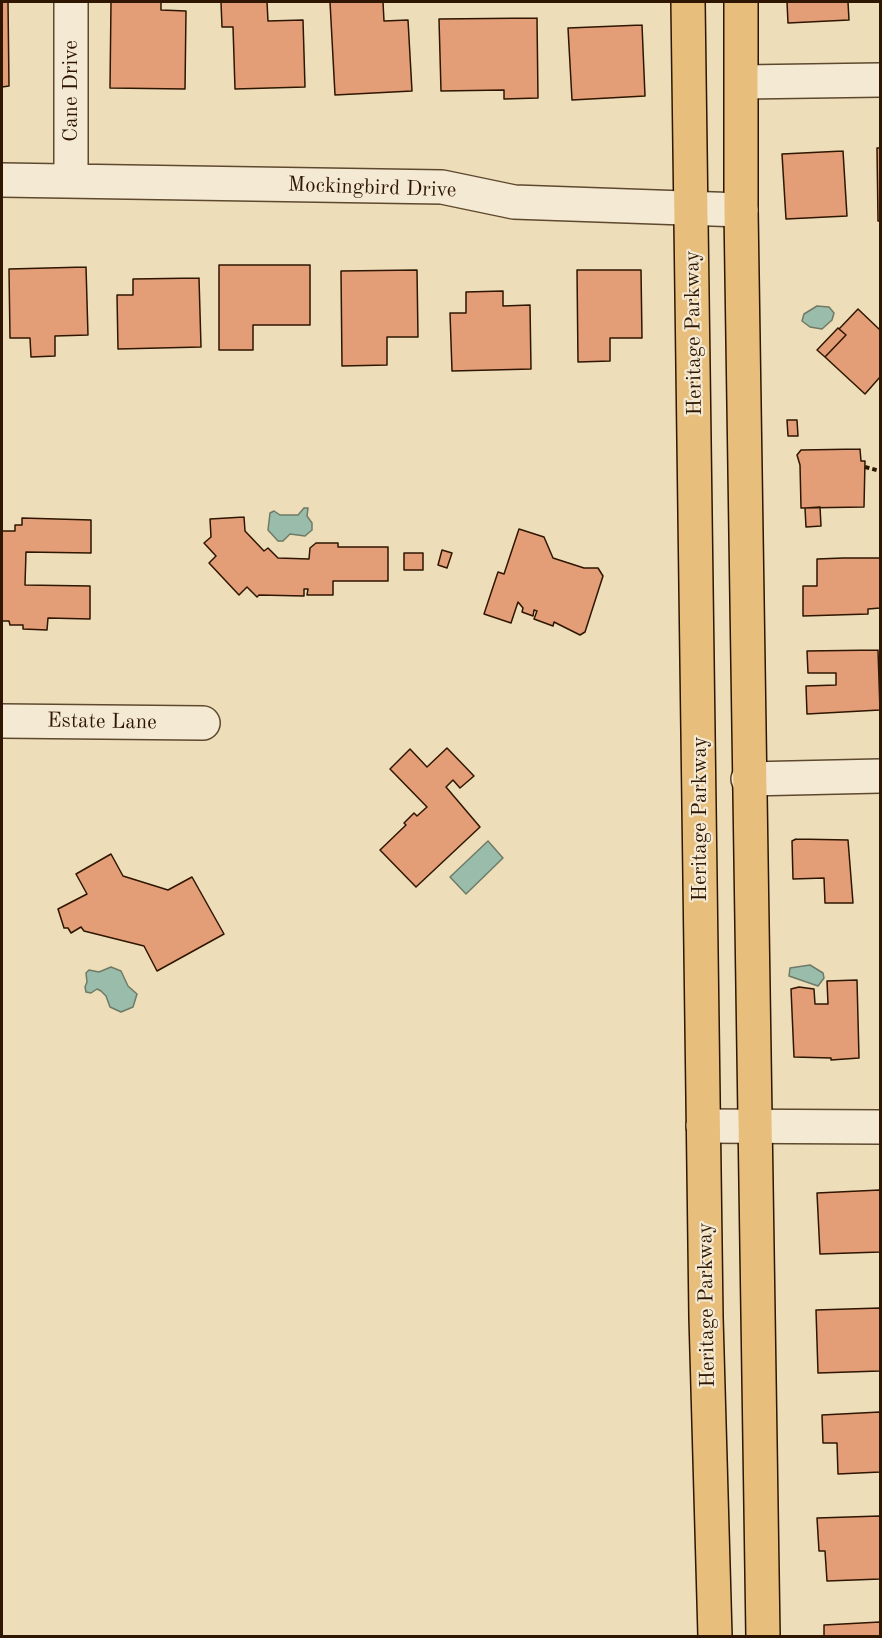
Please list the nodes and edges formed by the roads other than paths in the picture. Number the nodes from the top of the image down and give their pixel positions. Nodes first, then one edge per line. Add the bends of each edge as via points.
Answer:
1 (71, 2) edge
2 (688, 2) edge
3 (741, 2) edge
4 (880, 80) edge
5 (743, 82) junction
6 (2, 180) edge
7 (71, 180) junction
8 (692, 209) junction
9 (741, 210) junction
10 (2, 721) edge
11 (203, 723) dead end
12 (880, 776) edge
13 (748, 779) junction
14 (703, 1126) junction
15 (754, 1127) junction
16 (880, 1127) edge
17 (715, 1636) edge
18 (763, 1636) edge

1 - 7 street, Cane Drive
2 - 8 main road, Heritage Parkway
3 - 5 main road
4 - 5 street
5 - 9 main road
6 - 7 street, Mockingbird Drive
7 - 8 street, Mockingbird Drive via 442,187 514,202
8 - 9 street, Mockingbird Drive
8 - 14 main road, Heritage Parkway
9 - 13 main road
10 - 11 street, Estate Lane
12 - 13 street
13 - 15 main road
14 - 15 street
14 - 17 main road, Heritage Parkway
15 - 16 street
15 - 18 main road

